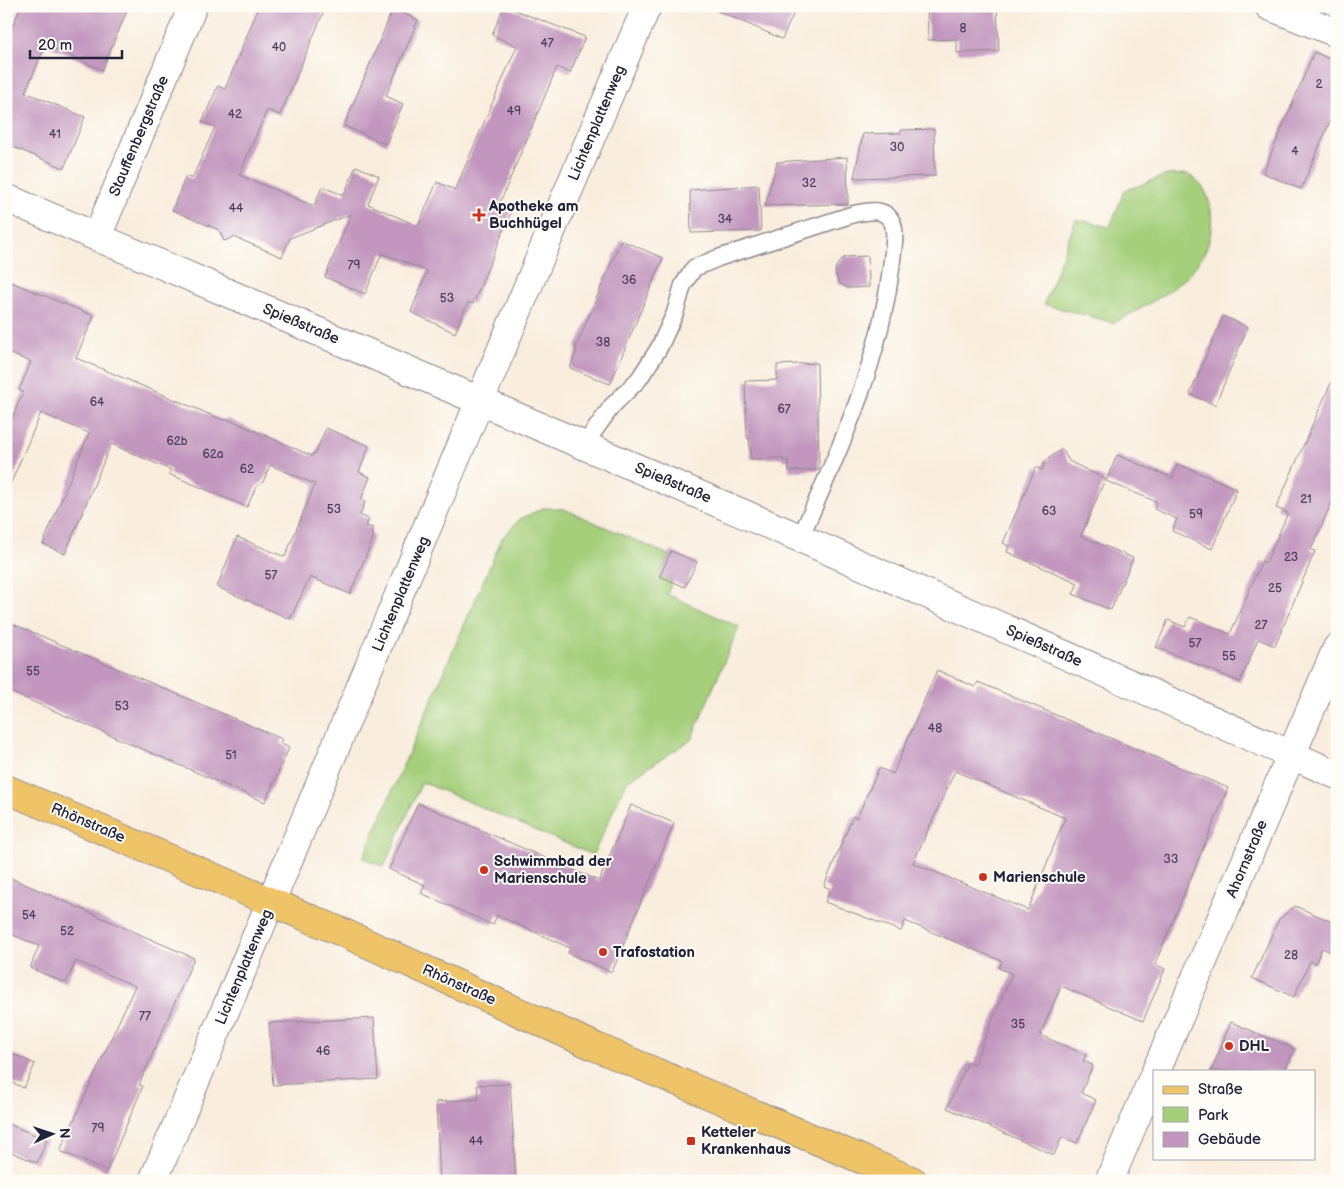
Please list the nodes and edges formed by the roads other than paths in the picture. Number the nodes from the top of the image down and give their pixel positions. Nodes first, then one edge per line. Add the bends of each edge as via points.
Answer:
1 (193, 6) edge
2 (648, 6) edge
3 (1269, 6) edge
4 (1337, 33) edge
5 (6, 198) edge
6 (97, 237) junction
7 (481, 400) junction
8 (584, 445) junction
9 (800, 538) junction
10 (1337, 648) edge
11 (1291, 755) junction
12 (1337, 775) edge
13 (6, 789) edge
14 (272, 902) junction
15 (1156, 1070) edge
16 (1153, 1076) edge
17 (153, 1181) edge
18 (913, 1181) edge
19 (1109, 1181) edge

1 - 6 street, Stauffenbergstraße
2 - 7 street, Lichtenplattenweg
3 - 4 street
5 - 6 street, Spießstraße
6 - 7 street, Spießstraße
7 - 8 street, Spießstraße
7 - 14 street, Lichtenplattenweg
8 - 9 street, Spießstraße
8 - 9 lane via 607,412 639,378 659,348 683,285 694,268 854,214 884,213 892,222 894,238 885,306 850,421
9 - 11 street, Spießstraße
10 - 11 street, Ahornstraße
11 - 12 street, Spießstraße
11 - 15 street, Ahornstraße
13 - 14 main road, Rhönstraße
14 - 17 street, Lichtenplattenweg
14 - 18 main road, Rhönstraße via 596,1047
16 - 19 street

